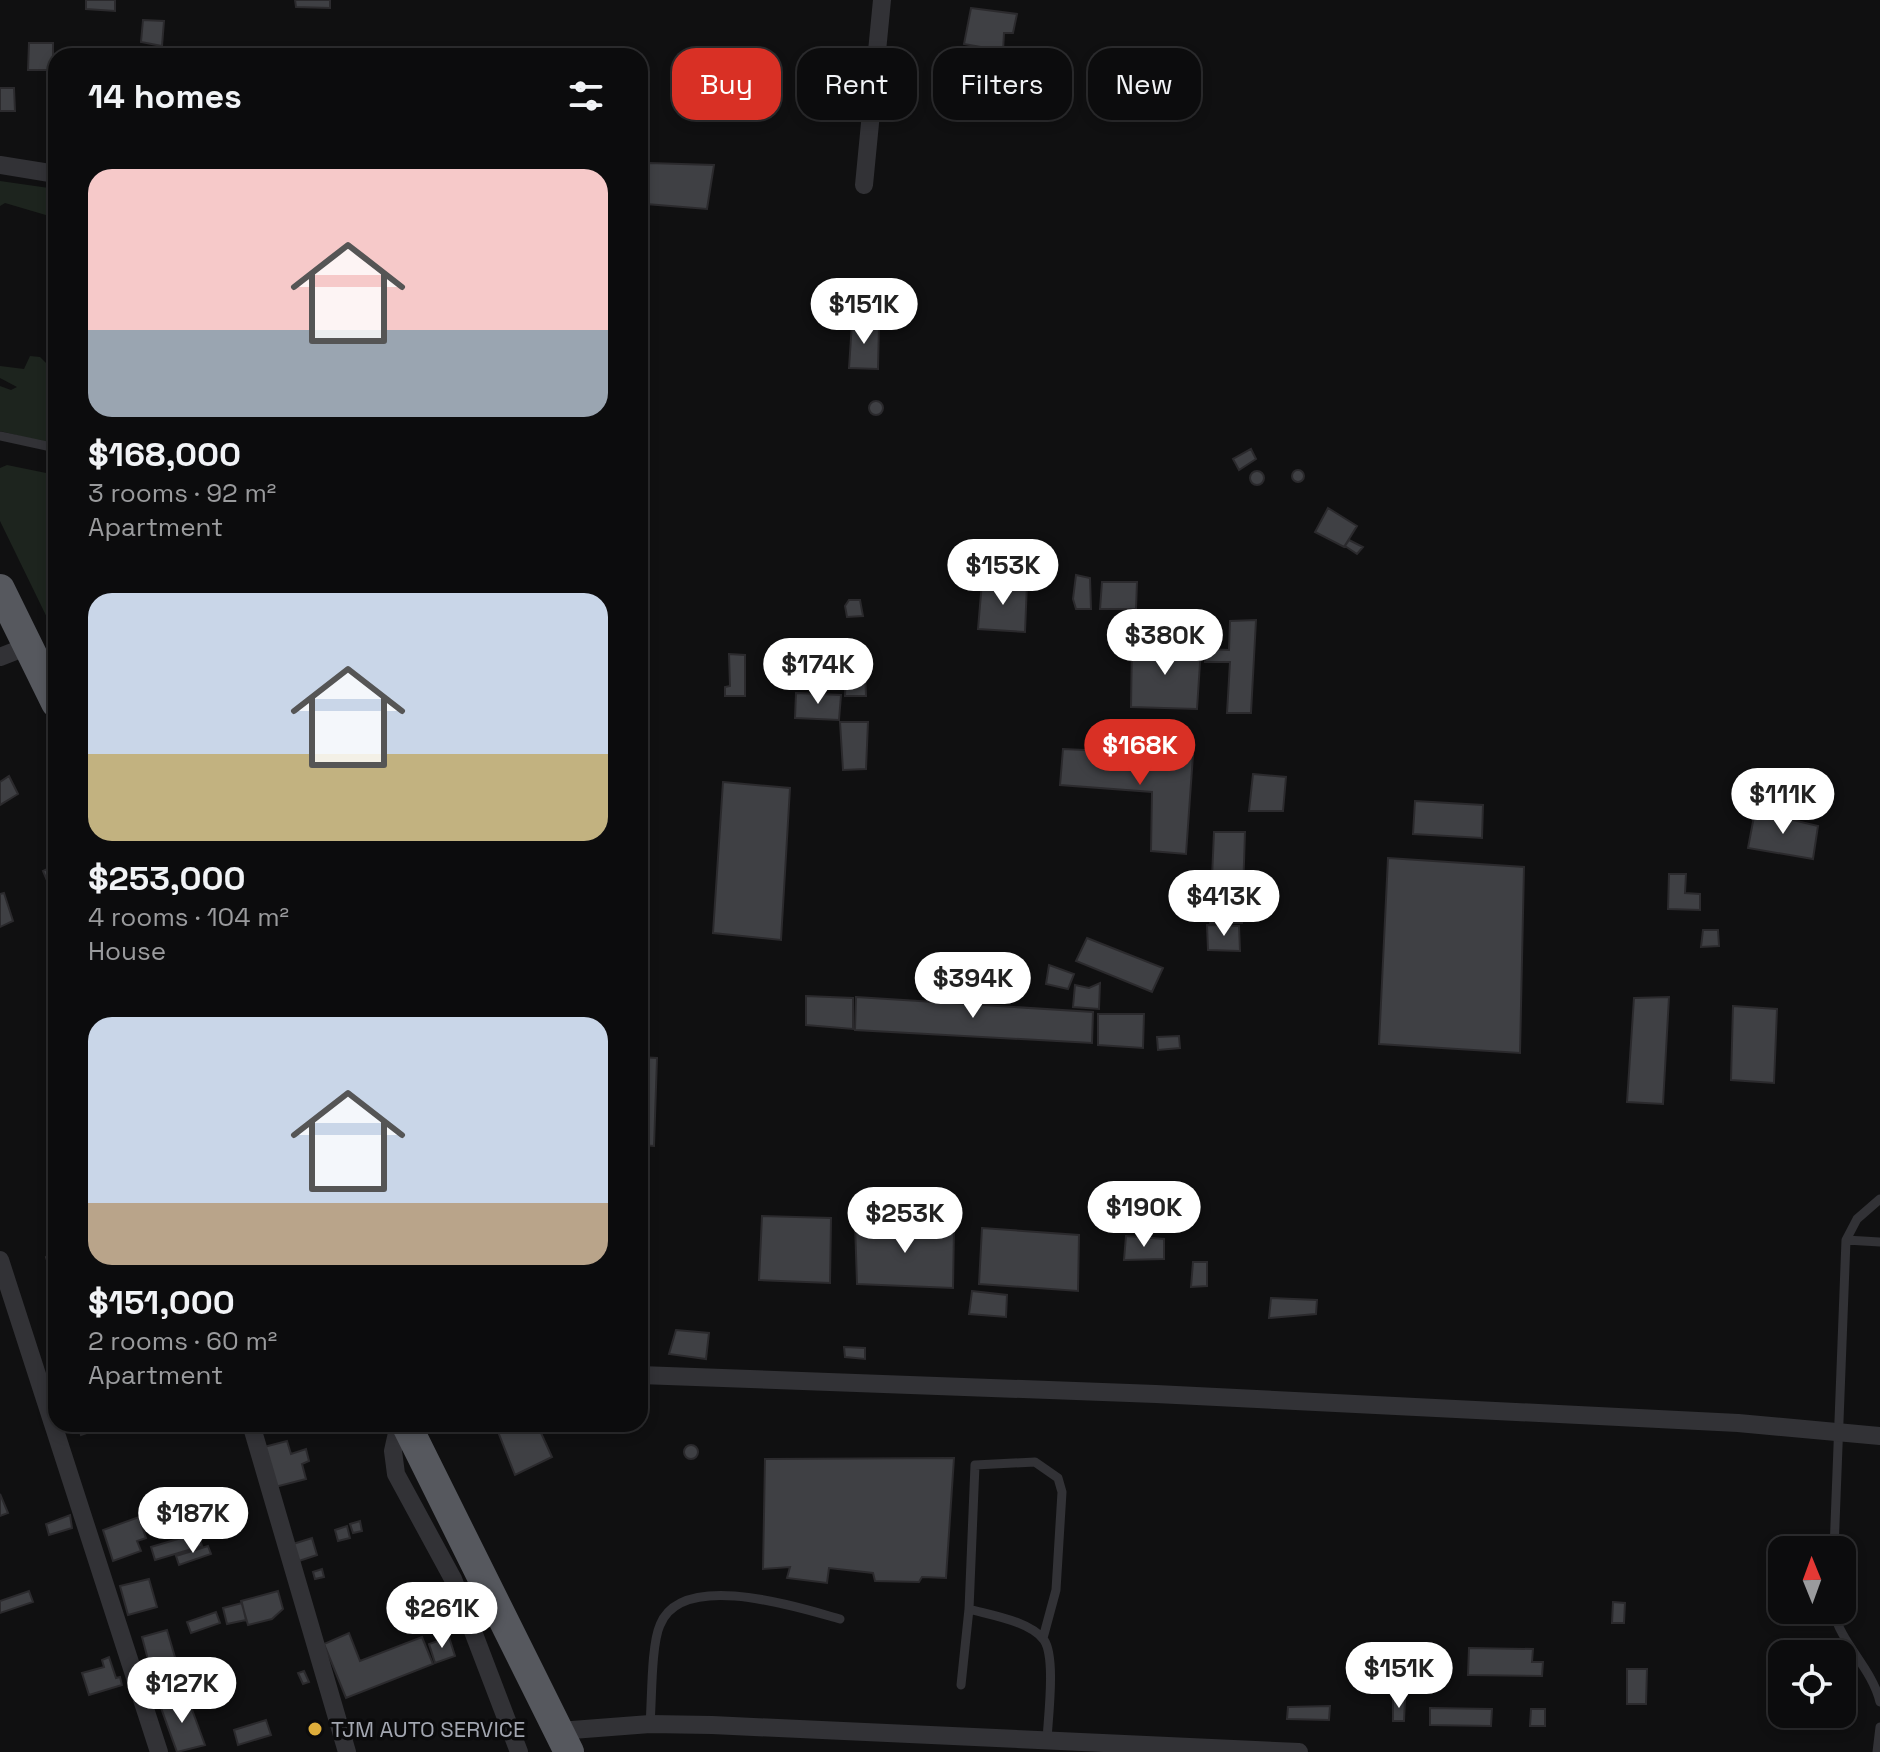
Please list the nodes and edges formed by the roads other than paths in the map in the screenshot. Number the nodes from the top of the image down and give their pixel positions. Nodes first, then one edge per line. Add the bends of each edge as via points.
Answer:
1 (882, 0) edge
2 (0, 165) edge
3 (48, 173) edge
4 (864, 185) dead end
5 (0, 436) edge
6 (48, 446) edge
7 (0, 589) edge
8 (28, 646) junction
9 (0, 657) edge
10 (48, 687) edge
11 (1880, 1199) edge
12 (1846, 1240) junction
13 (1880, 1242) edge
14 (0, 1260) edge
15 (648, 1375) edge
16 (48, 1409) edge
17 (56, 1432) edge
18 (253, 1432) edge
19 (397, 1432) edge
20 (410, 1432) edge
21 (1836, 1433) junction
22 (1880, 1436) edge
23 (1834, 1536) edge
24 (969, 1609) junction
25 (840, 1619) dead end
26 (1840, 1624) edge
27 (1043, 1638) junction
28 (961, 1685) dead end
29 (1880, 1702) edge
30 (650, 1724) junction
31 (1880, 1727) edge
32 (1047, 1740) junction
33 (564, 1742) edge
34 (938, 1743) edge
35 (1091, 1747) edge
36 (1264, 1751) edge
37 (159, 1752) edge
38 (347, 1752) edge
39 (519, 1752) edge
40 (1299, 1752) edge
41 (1877, 1752) edge

1 - 4 street
2 - 3 street
5 - 6 lane
7 - 8 highway
8 - 9 street
8 - 10 highway
11 - 12 lane via 1857,1219
12 - 13 lane
12 - 21 lane
14 - 16 street
15 - 21 street via 1156,1394 1738,1423
17 - 37 street
18 - 38 street
19 - 39 street via 396,1474 453,1579
20 - 33 highway
21 - 22 street
21 - 23 lane
24 - 27 lane via 1017,1623
24 - 27 lane via 975,1465 1035,1462 1058,1478 1062,1492 1056,1590
24 - 28 lane
25 - 30 lane via 749,1595 674,1607 659,1626
26 - 29 lane
27 - 32 lane via 1049,1652
30 - 33 street
30 - 34 street
31 - 41 lane
32 - 34 street
32 - 35 street
35 - 36 street
36 - 40 street

